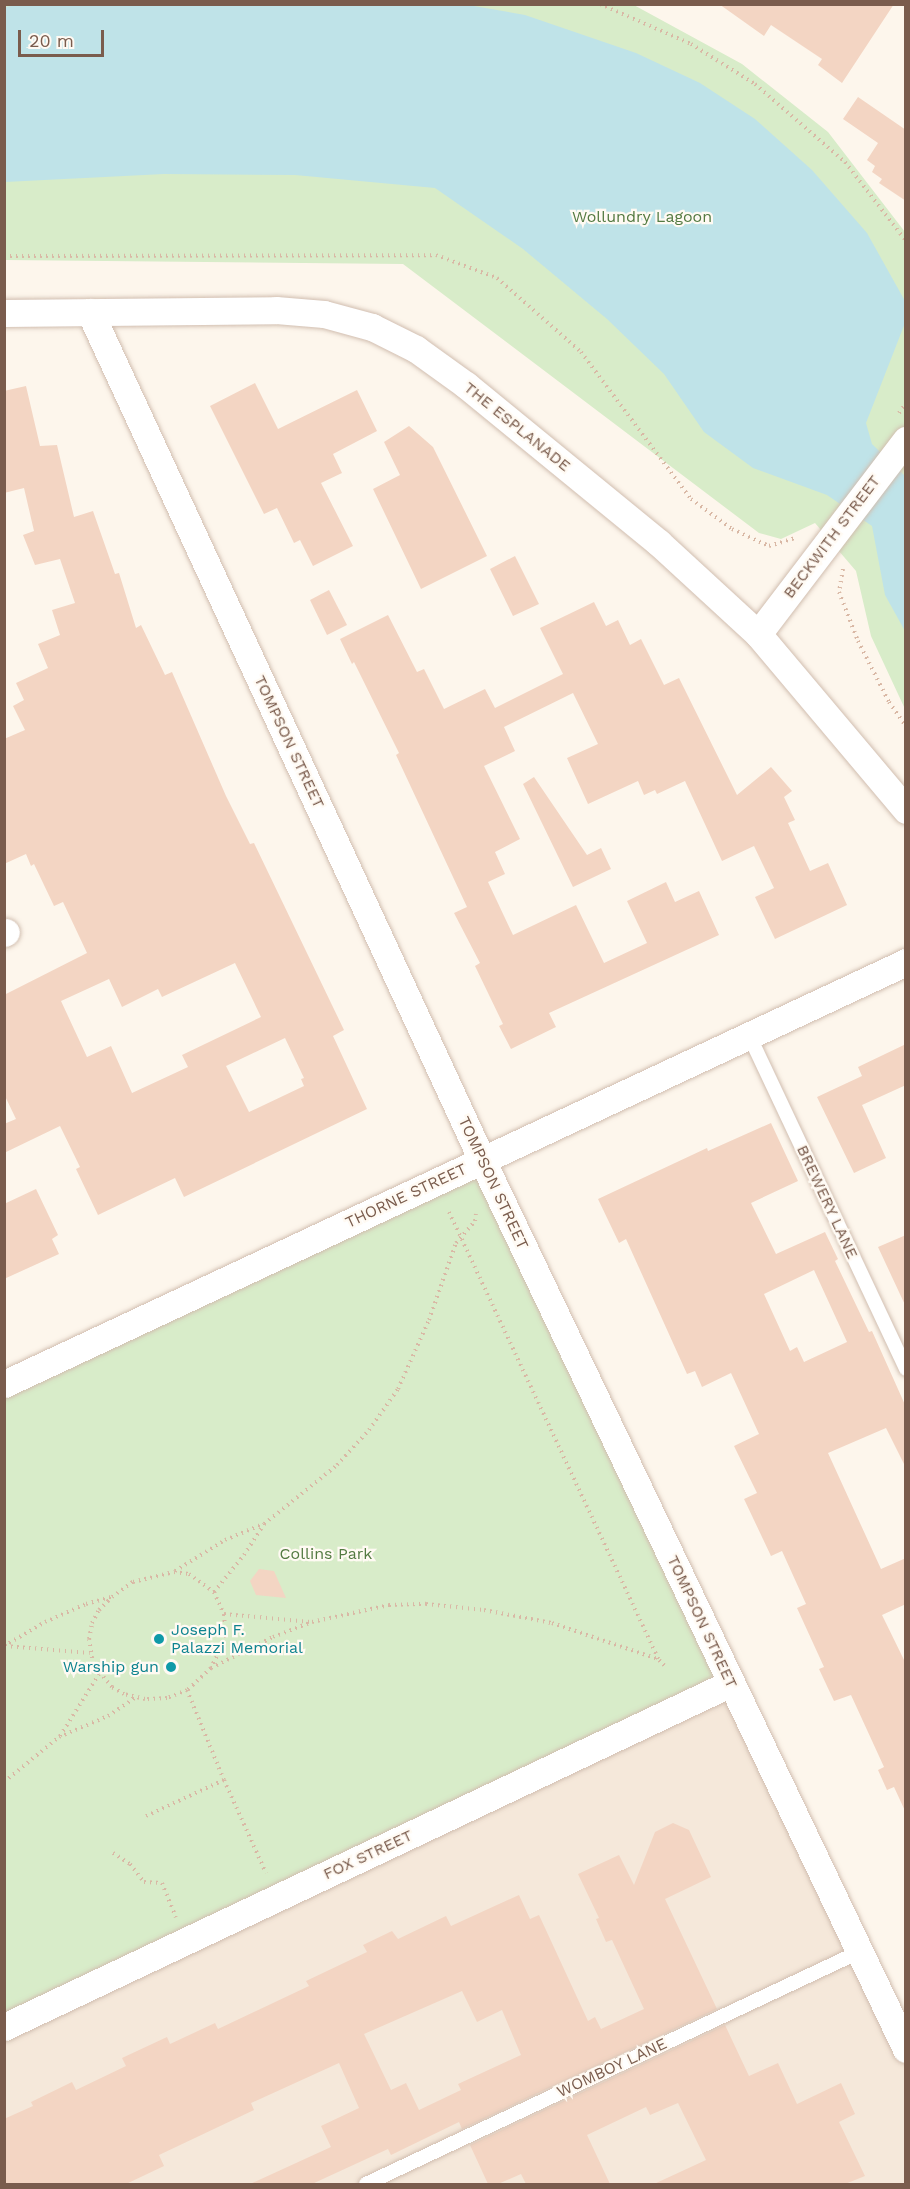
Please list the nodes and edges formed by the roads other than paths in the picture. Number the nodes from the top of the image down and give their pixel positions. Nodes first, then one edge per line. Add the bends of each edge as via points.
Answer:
1 (90, 312) junction
2 (4, 313) edge
3 (902, 444) edge
4 (758, 634) junction
5 (906, 810) edge
6 (906, 962) edge
7 (748, 1035) junction
8 (482, 1160) junction
9 (906, 1370) edge
10 (4, 1384) edge
11 (731, 1683) junction
12 (859, 1952) junction
13 (4, 2027) edge
14 (906, 2049) edge
15 (366, 2184) edge

1 - 2 street, THE ESPLANADE
1 - 4 street, THE ESPLANADE via 276,310 324,314 372,327 416,349 466,385 659,543
1 - 8 street, TOMPSON STREET
3 - 4 street, BECKWITH STREET
4 - 5 street, THE ESPLANADE
6 - 7 street, THORNE STREET
7 - 8 street, THORNE STREET
7 - 9 lane, BREWERY LANE
8 - 10 street, THORNE STREET
8 - 11 street, TOMPSON STREET
11 - 12 street, TOMPSON STREET
11 - 13 street, FOX STREET
12 - 14 street, TOMPSON STREET
12 - 15 lane, WOMBOY LANE

